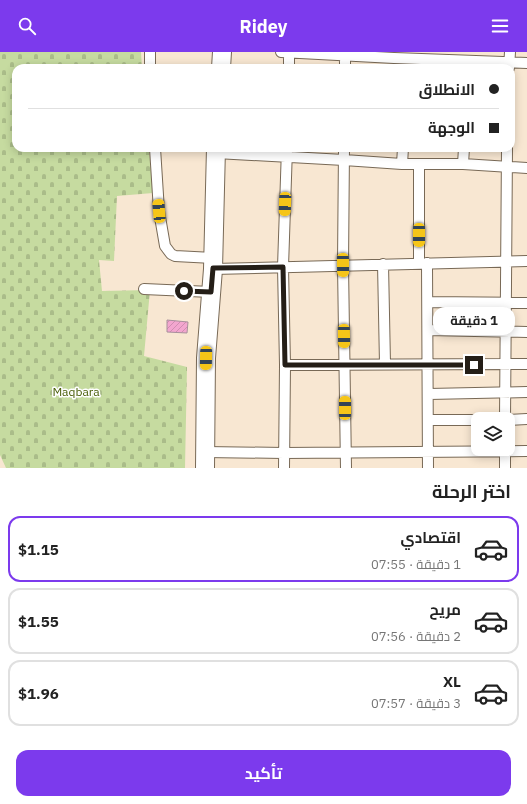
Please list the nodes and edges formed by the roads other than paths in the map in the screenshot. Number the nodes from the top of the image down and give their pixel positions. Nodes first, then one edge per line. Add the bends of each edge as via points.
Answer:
1 (150, 52) edge
2 (222, 52) edge
3 (281, 52) edge
4 (289, 52) edge
5 (345, 54) edge
6 (394, 55) edge
7 (435, 56) edge
8 (479, 57) edge
9 (510, 61) edge
10 (407, 63) edge
11 (527, 63) edge
12 (150, 64) edge
13 (221, 64) edge
14 (289, 64) edge
15 (467, 64) edge
16 (155, 152) edge
17 (216, 152) edge
18 (263, 152) edge
19 (344, 152) edge
20 (403, 152) edge
21 (464, 152) edge
22 (507, 152) edge
23 (286, 153) edge
24 (344, 160) junction
25 (402, 164) junction
26 (419, 164) junction
27 (463, 164) junction
28 (506, 166) junction
29 (527, 168) edge
30 (505, 261) junction
31 (527, 261) edge
32 (213, 263) junction
33 (423, 263) junction
34 (383, 264) junction
35 (343, 265) junction
36 (283, 267) junction
37 (144, 289) dead end
38 (211, 292) junction
39 (428, 302) junction
40 (505, 303) junction
41 (527, 303) edge
42 (428, 330) junction
43 (505, 332) junction
44 (527, 332) edge
45 (345, 364) junction
46 (385, 364) junction
47 (504, 364) junction
48 (527, 364) edge
49 (285, 365) junction
50 (429, 365) junction
51 (505, 392) junction
52 (527, 392) edge
53 (429, 394) junction
54 (505, 412) edge
55 (428, 420) junction
56 (471, 420) edge
57 (515, 420) edge
58 (527, 420) edge
59 (471, 450) edge
60 (515, 450) edge
61 (428, 451) junction
62 (527, 451) edge
63 (284, 453) junction
64 (346, 453) junction
65 (505, 456) edge
66 (205, 460) edge
67 (284, 468) edge
68 (346, 468) edge
69 (428, 468) edge
70 (505, 468) edge

1 - 12 street
2 - 13 highway
3 - 4 street
4 - 5 street
4 - 14 street
5 - 6 street
6 - 10 street
7 - 10 street
7 - 15 street
8 - 9 street
8 - 15 street
9 - 11 street
16 - 32 street via 159,211 165,246 175,256
17 - 32 highway
18 - 23 street
19 - 24 street
20 - 25 street
21 - 27 street
22 - 28 street
23 - 24 street
23 - 36 street
24 - 25 street
24 - 35 street
25 - 26 street
26 - 27 street
26 - 33 street
27 - 28 street
28 - 29 street
28 - 30 street
30 - 31 street
30 - 33 street
30 - 40 street
32 - 36 street
32 - 38 highway
33 - 34 street
33 - 39 street
34 - 35 street
34 - 46 street
35 - 36 street
35 - 45 street
36 - 49 street
37 - 38 street
38 - 66 highway via 206,358
39 - 40 street
39 - 42 street
40 - 41 street
40 - 43 street
42 - 43 street
42 - 50 street
43 - 44 street
43 - 47 street
45 - 46 street
45 - 49 street
45 - 64 street
46 - 50 street
47 - 48 street
47 - 50 street
47 - 51 street
49 - 63 street
50 - 53 street
51 - 52 street
51 - 53 street
51 - 54 street
53 - 55 street
55 - 56 street
55 - 61 street
57 - 58 street
59 - 61 street
60 - 62 street
61 - 64 street
61 - 69 street
63 - 64 street
63 - 66 street
63 - 67 street
64 - 68 street
65 - 70 street

